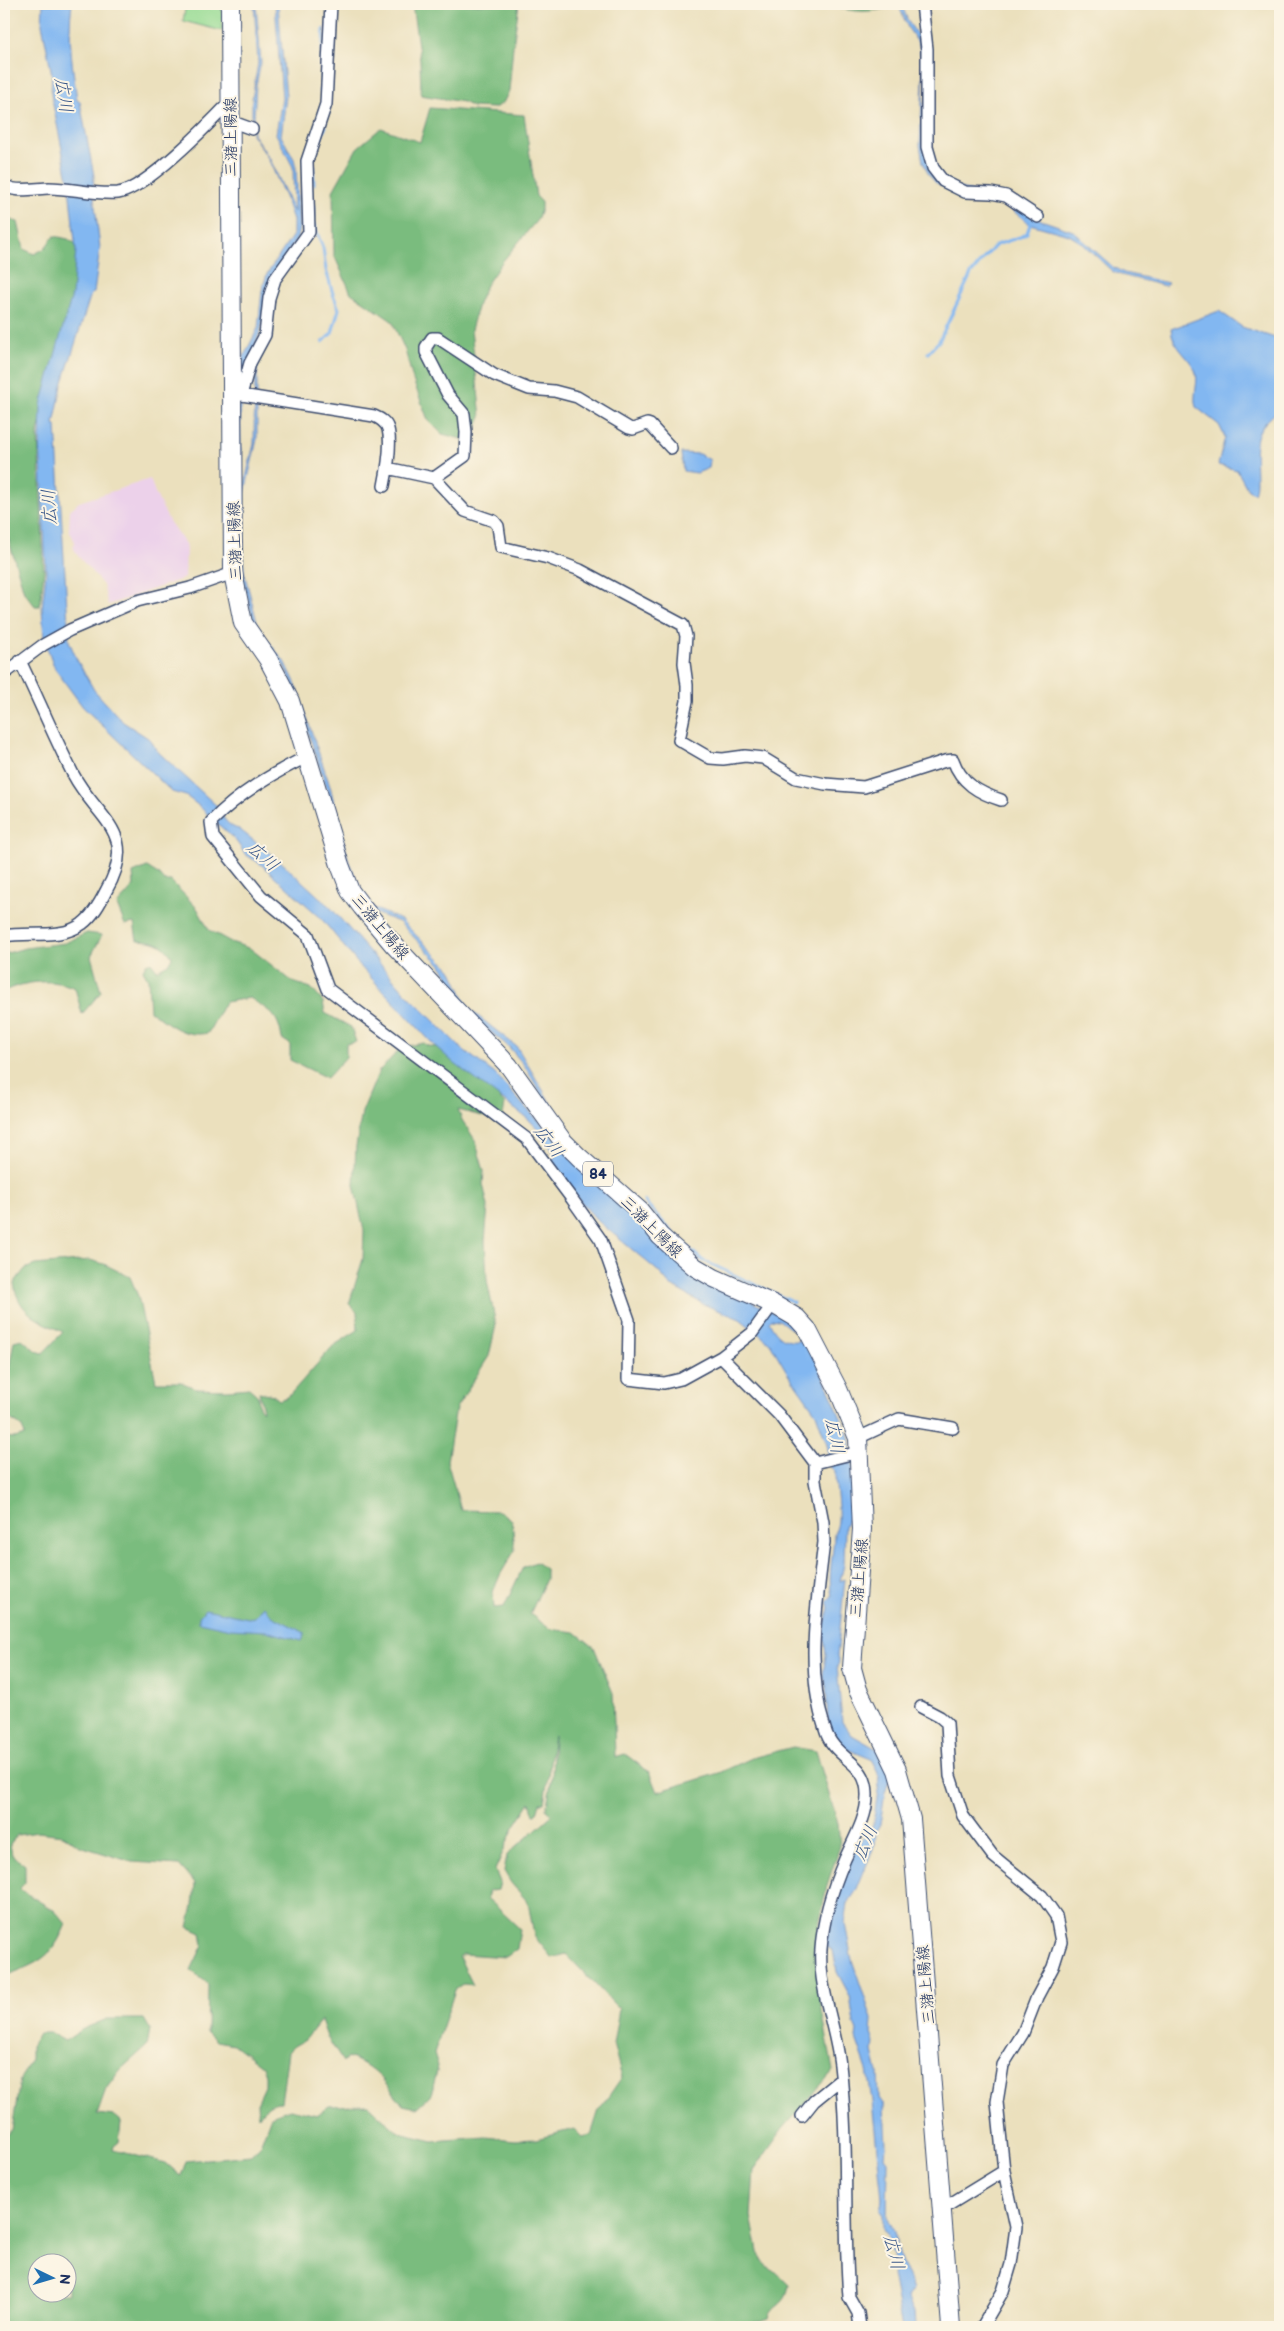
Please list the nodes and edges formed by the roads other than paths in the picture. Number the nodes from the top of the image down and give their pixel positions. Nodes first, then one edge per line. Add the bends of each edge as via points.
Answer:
1 (230, 4) edge
2 (331, 4) edge
3 (922, 4) edge
4 (230, 102) junction
5 (230, 121) junction
6 (252, 129) dead end
7 (4, 184) edge
8 (1038, 217) dead end
9 (236, 394) junction
10 (671, 448) dead end
11 (387, 468) junction
12 (434, 478) junction
13 (384, 486) dead end
14 (233, 573) junction
15 (20, 661) junction
16 (4, 674) edge
17 (308, 756) junction
18 (1001, 800) dead end
19 (4, 936) edge
20 (770, 1307) junction
21 (721, 1357) junction
22 (953, 1428) dead end
23 (856, 1448) junction
24 (815, 1463) junction
25 (921, 1707) dead end
26 (841, 2079) junction
27 (802, 2116) dead end
28 (1004, 2172) junction
29 (942, 2209) junction
30 (860, 2327) edge
31 (950, 2327) edge
32 (982, 2327) edge

1 - 4 main road, 三潴上陽線 / 84
2 - 9 street via 326,104 307,161 308,232 275,279 269,298 265,335
3 - 8 street via 928,58 927,147 933,168 943,181 965,192 1006,196
4 - 5 main road, 三潴上陽線 / 84
4 - 7 street via 194,138 137,186 120,193 64,188 20,189
5 - 6 street
5 - 9 main road, 三潴上陽線 / 84
9 - 11 street via 383,420 388,429
9 - 14 main road, 三潴上陽線 / 84
10 - 12 street via 650,425 629,428 577,397 520,386 494,375 438,338 432,338 426,352 448,395 464,414 466,432 465,456
11 - 12 street
11 - 13 street
12 - 18 street via 465,511 494,521 498,526 501,547 548,558 580,570 683,625 688,685 679,740 710,758 763,758 806,781 864,787 953,760 962,779
14 - 15 street via 137,601 70,630
14 - 17 main road, 三潴上陽線 / 84 via 243,623 283,686
15 - 16 street
15 - 19 street via 74,776 116,835 118,864 96,910 81,925 64,932
17 - 20 main road, 三潴上陽線 / 84 via 340,865 350,891 368,915 509,1066 562,1140 640,1211 674,1250 695,1267
17 - 21 street via 258,782 223,810 211,822 213,837 262,896 308,935 328,989 527,1139 601,1240 629,1320 628,1379 664,1383 681,1379
20 - 21 street via 752,1334
20 - 23 main road, 三潴上陽線 / 84 via 797,1318 807,1329 838,1390
21 - 24 street via 779,1415
22 - 23 street via 899,1420
23 - 24 street
23 - 29 main road, 三潴上陽線 / 84 via 862,1529 852,1668 858,1690 897,1770 911,1819
24 - 26 street via 824,1542 813,1664 819,1710 832,1744 863,1772 867,1798 859,1829 832,1893 821,1946
25 - 28 street via 947,1723 950,1776 963,1816 993,1856 1042,1896 1056,1916 1061,1942 1024,2033 1003,2065 997,2102
26 - 27 street via 814,2101
26 - 30 street via 849,2297 858,2313
28 - 29 street
28 - 32 street via 1016,2228 1003,2291
29 - 31 main road, 三潴上陽線 / 84

